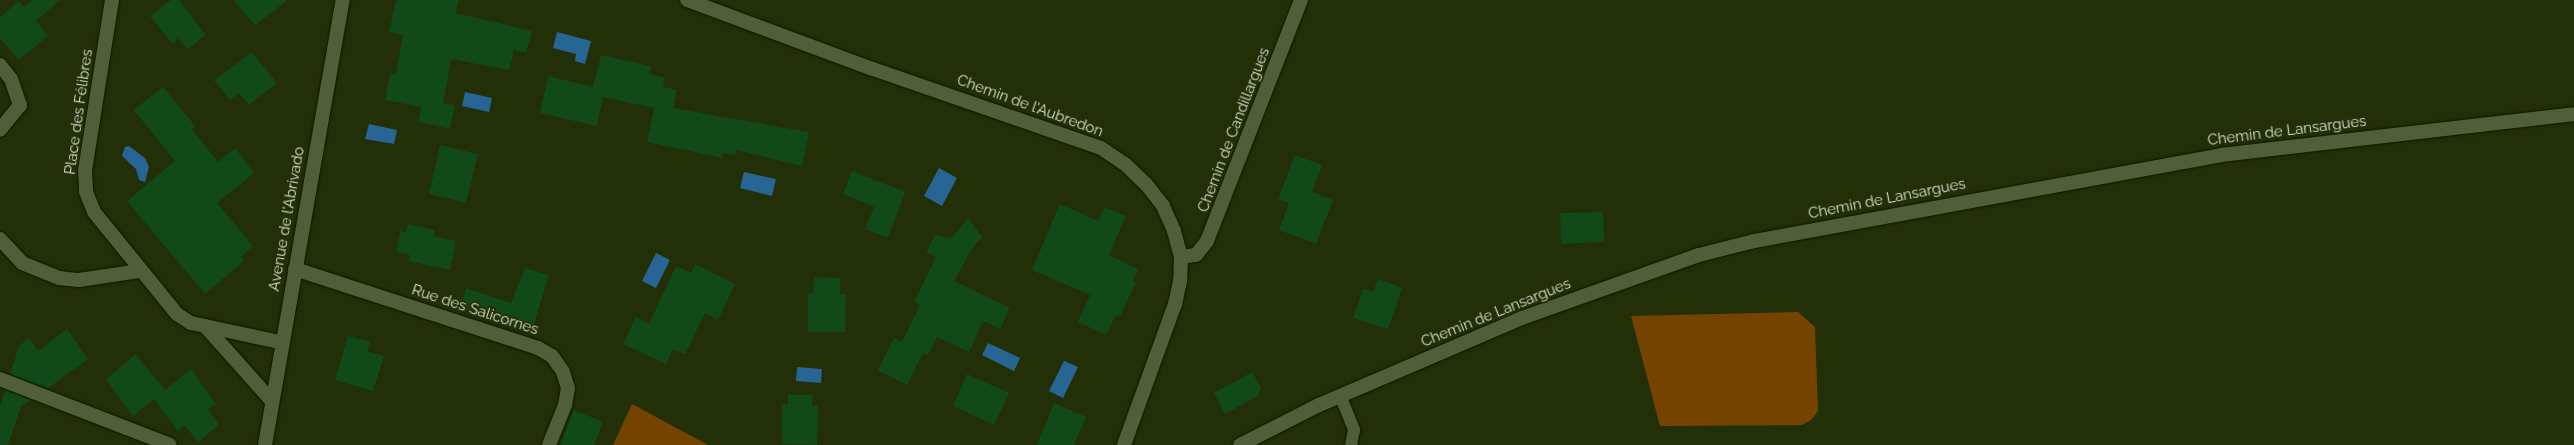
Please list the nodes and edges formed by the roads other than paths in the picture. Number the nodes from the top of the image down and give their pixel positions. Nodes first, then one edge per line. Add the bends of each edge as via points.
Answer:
1 (112, 0) edge
2 (343, 0) edge
3 (687, 0) edge
4 (1302, 0) edge
5 (0, 65) edge
6 (2574, 114) edge
7 (0, 130) edge
8 (0, 239) edge
9 (1181, 257) junction
10 (295, 269) junction
11 (140, 271) junction
12 (205, 326) junction
13 (280, 342) junction
14 (0, 378) edge
15 (1340, 395) junction
16 (271, 400) junction
17 (170, 445) edge
18 (264, 445) edge
19 (549, 445) edge
20 (1124, 445) edge
21 (1240, 445) edge
22 (1351, 445) edge

1 - 11 street, Place des Félibres via 85,170 86,192 94,212
2 - 10 street, Avenue de l'Abrivado
3 - 9 street, Chemin de l'Aubredon via 873,69 1102,148 1125,164 1163,206
4 - 9 street, Chemin de Candillargues via 1207,241 1196,255
5 - 7 street via 11,79 20,105
6 - 15 street, Chemin de Lansargues via 2221,155 1754,241 1690,258 1522,318
8 - 11 street via 22,262 59,278 79,280
9 - 20 street, Chemin de l'Aubredon via 1175,304
10 - 13 street, Avenue de l'Abrivado
10 - 19 street, Rue des Salicornes via 538,348 552,356 563,372 568,388 566,405
11 - 12 street, Place des Félibres via 177,314
12 - 13 street, Place des Félibres
12 - 16 street, Place des Félibres
13 - 16 street, Avenue de l'Abrivado
14 - 17 street
15 - 21 street, Chemin de Lansargues
15 - 22 lane via 1354,430
16 - 18 street, Avenue de l'Abrivado

